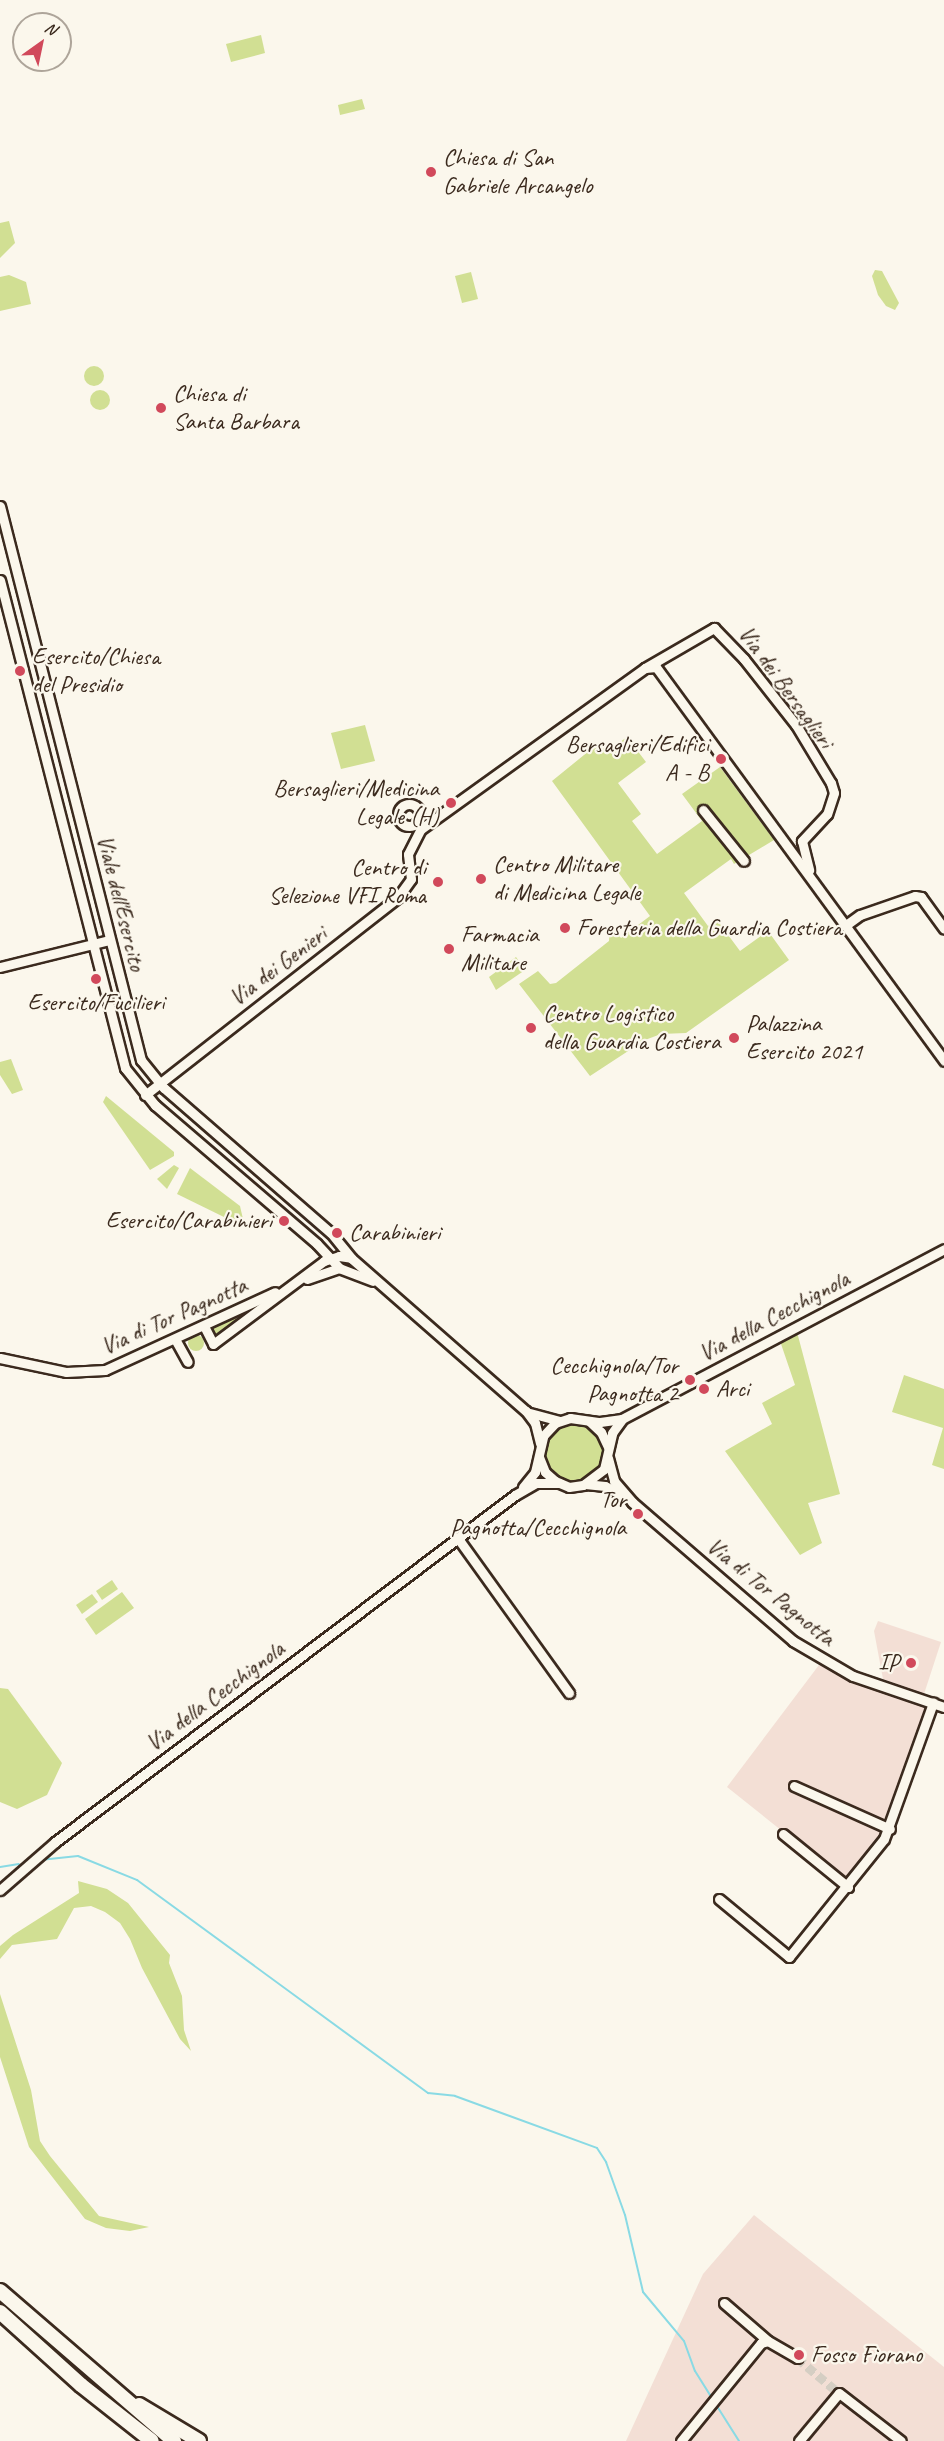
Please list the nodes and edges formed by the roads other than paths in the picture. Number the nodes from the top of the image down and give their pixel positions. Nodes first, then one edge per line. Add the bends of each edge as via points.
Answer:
1 (0, 506) edge
2 (19, 578) junction
3 (0, 581) edge
4 (645, 668) junction
5 (31, 703) junction
6 (50, 705) junction
7 (703, 810) dead end
8 (408, 854) joint
9 (744, 861) dead end
10 (810, 875) junction
11 (98, 893) junction
12 (81, 897) junction
13 (846, 925) junction
14 (944, 929) edge
15 (109, 940) junction
16 (92, 944) junction
17 (0, 967) edge
18 (944, 1061) edge
19 (159, 1083) junction
20 (145, 1095) junction
21 (332, 1233) junction
22 (317, 1244) junction
23 (944, 1249) edge
24 (329, 1258) junction
25 (352, 1259) junction
26 (320, 1264) junction
27 (339, 1268) junction
28 (290, 1286) junction
29 (382, 1287) junction
30 (204, 1326) junction
31 (175, 1339) junction
32 (0, 1358) edge
33 (188, 1362) dead end
34 (526, 1411) junction
35 (622, 1419) junction
36 (559, 1421) junction
37 (589, 1421) junction
38 (540, 1443) junction
39 (608, 1447) junction
40 (539, 1457) junction
41 (608, 1458) junction
42 (559, 1484) junction
43 (585, 1484) junction
44 (515, 1495) junction
45 (632, 1502) junction
46 (458, 1538) junction
47 (569, 1693) dead end
48 (933, 1703) junction
49 (944, 1707) edge
50 (794, 1786) dead end
51 (890, 1829) junction
52 (783, 1834) dead end
53 (848, 1887) junction
54 (0, 1890) edge
55 (719, 1899) dead end
56 (0, 2291) edge
57 (724, 2303) dead end
58 (0, 2312) edge
59 (768, 2341) junction
60 (796, 2358) tunnel mouth
61 (98, 2379) junction
62 (122, 2419) junction
63 (143, 2441) edge
64 (152, 2441) edge
65 (174, 2441) edge
66 (199, 2441) edge
67 (681, 2441) edge
68 (799, 2441) edge
69 (901, 2441) edge

1 - 2 street, Viale dell'Esercito
2 - 3 street
2 - 6 street, Viale dell'Esercito
3 - 5 street, Viale dell'Esercito
4 - 8 street, Via dei Bersaglieri via 421,829
4 - 10 street, Via dei Bersaglieri via 656,667 667,677
4 - 10 street, Via dei Bersaglieri via 714,628 796,724 834,793 827,814 802,841
5 - 6 street
5 - 12 street, Viale dell'Esercito
6 - 11 street, Viale dell'Esercito
7 - 9 street
8 - 19 street, Via dei Genieri via 411,879 398,897
10 - 13 street, Via dei Bersaglieri
11 - 12 street
11 - 15 street, Viale dell'Esercito
12 - 16 street, Viale dell'Esercito
13 - 14 street via 860,915 915,896 921,897
13 - 18 street, Via dei Bersaglieri
15 - 16 street
15 - 19 street, Viale dell'Esercito via 138,1050
16 - 17 street
16 - 20 street, Viale dell'Esercito via 125,1068
19 - 20 street, Via dei Genieri
19 - 21 street, Viale dell'Esercito
20 - 22 street, Viale dell'Esercito
21 - 22 street via 322,1236
21 - 25 street, Viale dell'Esercito
22 - 24 street, Viale dell'Esercito
22 - 26 street
23 - 35 street, Via della Cecchignola
24 - 25 street
24 - 26 street, Via di Tor Pagnotta
24 - 27 street, Viale dell'Esercito
25 - 27 street, Via di Tor Pagnotta
25 - 29 street
26 - 28 street, Via di Tor Pagnotta
27 - 28 street, Via di Tor Pagnotta
27 - 29 street via 356,1272
28 - 30 street, Via di Tor Pagnotta
28 - 30 street via 213,1344
29 - 34 street
30 - 31 street, Via di Tor Pagnotta
31 - 32 street, Via di Tor Pagnotta via 114,1367 87,1373
31 - 33 street
34 - 36 street
34 - 38 street via 535,1423
35 - 37 street, Via della Cecchignola
35 - 39 street
36 - 37 street, Via della Cecchignola
36 - 38 street via 548,1428
37 - 39 street via 601,1432
38 - 40 street, Via della Cecchignola
39 - 41 street
40 - 42 street via 548,1475
40 - 44 street, Via della Cecchignola via 532,1477
41 - 43 street via 598,1476
41 - 45 street, Via di Tor Pagnotta via 614,1481
42 - 43 street, Via della Cecchignola
42 - 44 street, Via della Cecchignola via 536,1483
43 - 45 street, Via di Tor Pagnotta via 608,1487
44 - 46 street, Via della Cecchignola
45 - 48 street, Via di Tor Pagnotta via 808,1651 853,1676
46 - 47 street
46 - 54 street, Via della Cecchignola via 55,1842
48 - 49 street, Via di Tor Pagnotta
48 - 51 street
50 - 51 street
51 - 53 street
52 - 53 street
53 - 55 street via 789,1957
56 - 61 highway
57 - 59 street
58 - 62 highway
59 - 60 street
59 - 67 street via 761,2343
61 - 65 highway
61 - 66 highway
62 - 63 highway
62 - 64 highway
68 - 69 street via 839,2393

